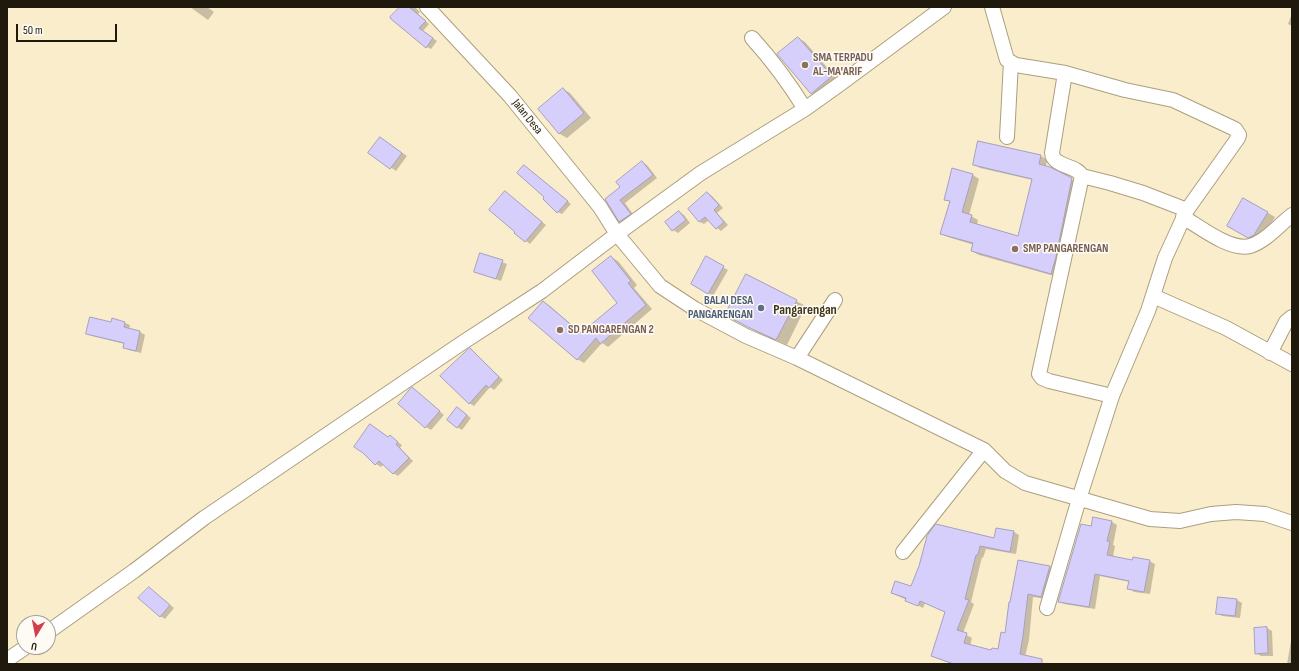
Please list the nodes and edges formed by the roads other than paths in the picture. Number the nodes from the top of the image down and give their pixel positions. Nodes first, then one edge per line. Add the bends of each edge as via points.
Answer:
1 (944, 7) edge
2 (992, 7) edge
3 (431, 8) edge
4 (752, 38) dead end
5 (1010, 62) junction
6 (1065, 73) junction
7 (805, 109) junction
8 (1007, 137) dead end
9 (1082, 176) junction
10 (1185, 214) junction
11 (1292, 215) edge
12 (617, 234) junction
13 (1153, 296) junction
14 (835, 300) dead end
15 (1292, 317) edge
16 (1270, 352) junction
17 (797, 358) junction
18 (1292, 364) edge
19 (1112, 396) junction
20 (984, 450) junction
21 (1079, 499) junction
22 (1292, 524) edge
23 (903, 552) dead end
24 (1047, 608) dead end
25 (56, 626) edge
26 (16, 654) edge
27 (7, 660) edge

1 - 7 street
2 - 5 street via 1007,60
3 - 12 street, Jalan Desa via 510,96 600,208
4 - 7 street via 773,62
5 - 6 street
5 - 8 street
6 - 9 street via 1052,157
6 - 10 street via 1173,100 1235,129 1238,138
7 - 12 street via 701,173
9 - 10 street via 1144,193
9 - 19 street via 1039,374 1049,381
10 - 11 street via 1219,239 1239,247 1250,246 1263,239
10 - 13 street
12 - 17 street, Jalan Desa via 660,286 689,306 746,336
12 - 25 street via 542,291 204,518 134,572
13 - 16 street via 1226,328
13 - 19 street
14 - 17 street
15 - 16 street via 1286,322
16 - 18 street
17 - 20 street, Jalan Desa
19 - 21 street
20 - 21 street, Jalan Desa via 1005,471 1025,482
20 - 23 street
21 - 22 street, Jalan Desa via 1150,519 1180,521 1236,512 1265,514
21 - 24 street
26 - 27 street

